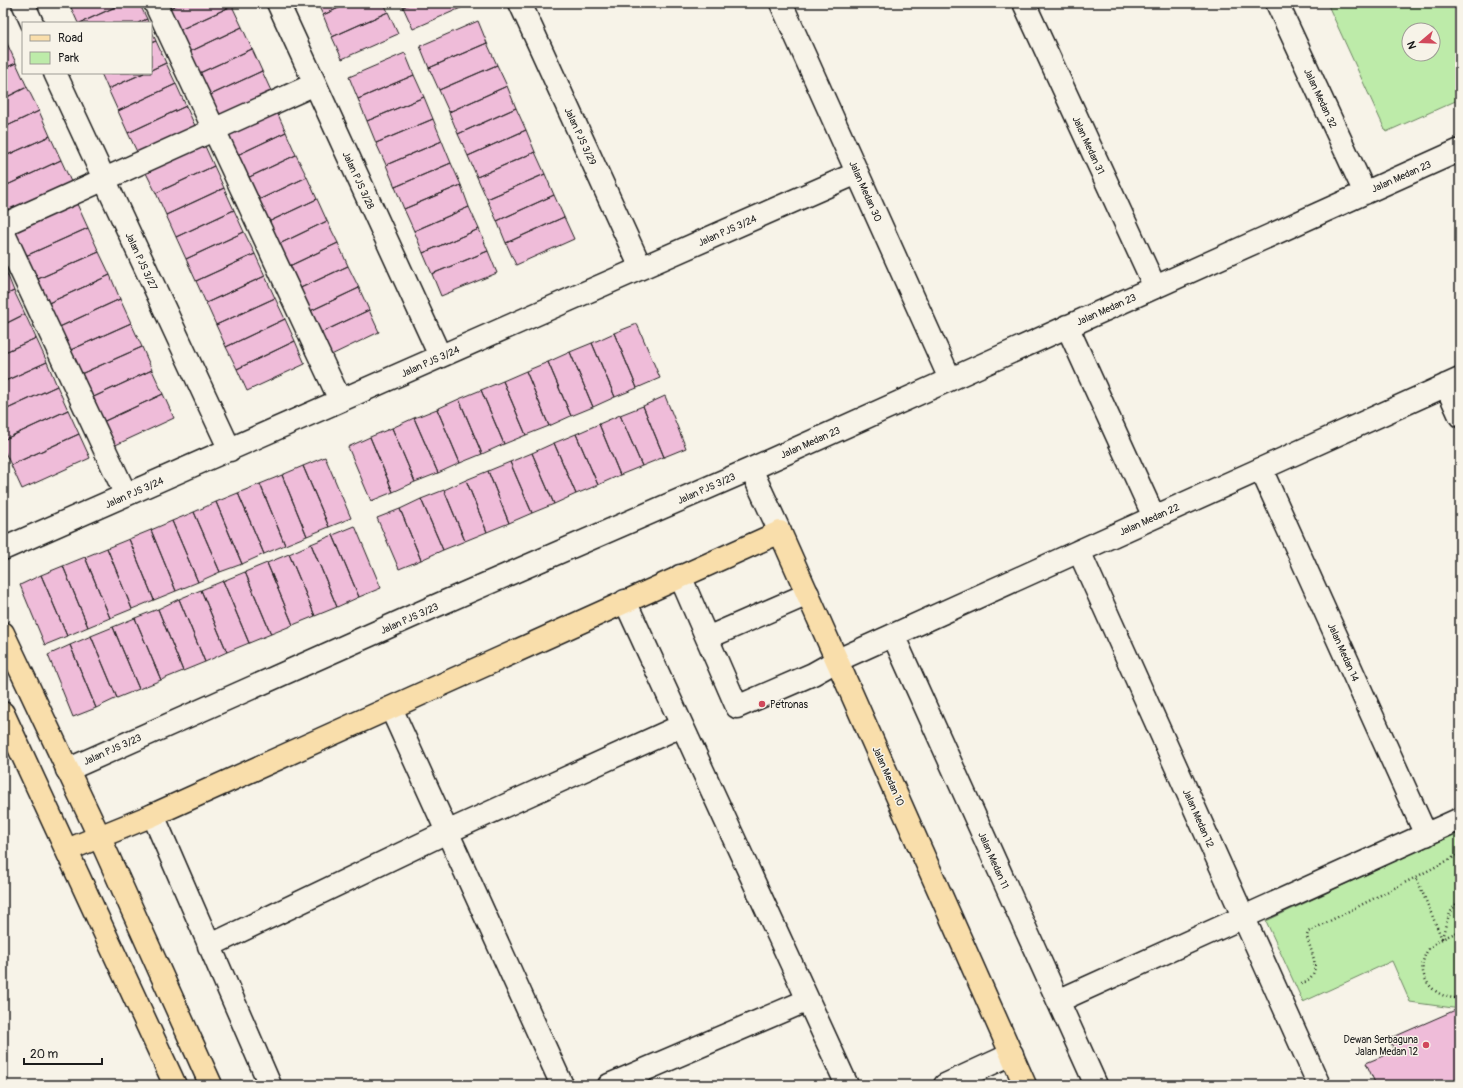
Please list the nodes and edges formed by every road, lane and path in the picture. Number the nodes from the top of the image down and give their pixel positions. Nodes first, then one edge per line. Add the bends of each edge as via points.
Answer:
1 (23, 3) edge
2 (155, 3) edge
3 (278, 3) edge
4 (520, 3) edge
5 (781, 3) edge
6 (1024, 3) edge
7 (1277, 3) edge
8 (32, 22) edge
9 (55, 74) edge
10 (315, 84) junction
11 (214, 130) junction
12 (1460, 150) edge
13 (857, 173) junction
14 (104, 179) junction
15 (1365, 193) junction
16 (3, 225) edge
17 (3, 232) edge
18 (641, 268) junction
19 (1155, 287) junction
20 (1067, 326) junction
21 (440, 356) junction
22 (950, 379) junction
23 (1453, 382) edge
24 (340, 400) junction
25 (1460, 416) edge
26 (230, 450) junction
27 (751, 469) junction
28 (1261, 469) junction
29 (126, 495) junction
30 (1154, 517) junction
31 (780, 532) junction
32 (5, 543) edge
33 (1079, 551) junction
34 (680, 576) junction
35 (808, 594) junction
36 (625, 601) junction
37 (3, 633) edge
38 (893, 635) junction
39 (707, 638) junction
40 (838, 660) junction
41 (391, 708) junction
42 (3, 713) edge
43 (681, 726) junction
44 (67, 770) junction
45 (153, 815) junction
46 (1460, 819) edge
47 (447, 832) junction
48 (1426, 834) junction
49 (99, 836) junction
50 (67, 850) junction
51 (1460, 854) edge
52 (1416, 877) junction
53 (1460, 900) edge
54 (1244, 917) junction
55 (1460, 931) edge
56 (1442, 939) junction
57 (209, 946) junction
58 (1278, 994) junction
59 (1460, 998) edge
60 (808, 1000) junction
61 (1058, 1001) junction
62 (1012, 1054) junction
63 (175, 1085) edge
64 (211, 1085) edge
65 (270, 1085) edge
66 (562, 1085) edge
67 (609, 1085) edge
68 (847, 1085) edge
69 (945, 1085) edge
70 (1025, 1085) edge
71 (1096, 1085) edge
72 (1319, 1085) edge

1 - 8 street
2 - 11 street
3 - 10 street, Jalan PJS 3/28
4 - 18 street, Jalan PJS 3/29
5 - 13 street, Jalan Medan 30
6 - 19 street, Jalan Medan 31
7 - 15 street, Jalan Medan 32
9 - 14 street, Jalan PJS 3/27
10 - 11 street
10 - 21 street, Jalan PJS 3/28
11 - 14 street
11 - 24 street
12 - 15 street, Jalan Medan 23
13 - 18 street, Jalan PJS 3/24
13 - 22 street, Jalan Medan 30
14 - 16 street
14 - 26 street, Jalan PJS 3/27
15 - 19 street, Jalan Medan 23
17 - 29 street
18 - 21 street, Jalan PJS 3/24
19 - 20 street, Jalan Medan 23
20 - 22 street, Jalan Medan 23
20 - 30 street
21 - 24 street, Jalan PJS 3/24
22 - 27 street, Jalan Medan 23
23 - 25 street
23 - 28 street, Jalan Medan 22
24 - 26 street, Jalan PJS 3/24
26 - 29 street, Jalan PJS 3/24
27 - 31 street, Jalan Medan 10
27 - 44 street, Jalan PJS 3/23
28 - 30 street, Jalan Medan 22
28 - 48 street, Jalan Medan 14
29 - 32 street, Jalan PJS 3/24
30 - 33 street, Jalan Medan 22
31 - 34 main road
31 - 35 main road, Jalan Medan 10
33 - 38 street, Jalan Medan 22
33 - 54 street, Jalan Medan 12
34 - 36 main road
34 - 39 street
35 - 39 street
35 - 40 main road, Jalan Medan 10
36 - 41 main road
36 - 43 street
37 - 44 main road
38 - 40 street, Jalan Medan 22
38 - 61 street, Jalan Medan 11
39 - 40 street, Jalan Medan 22 via 737,707 813,674
40 - 62 main road, Jalan Medan 10
41 - 45 main road
41 - 47 street
42 - 50 main road
43 - 47 street
43 - 60 street
44 - 49 main road
45 - 49 main road
45 - 57 street
46 - 48 street
47 - 57 street
47 - 66 street
48 - 54 street
49 - 50 main road
49 - 64 main road
50 - 63 main road
51 - 52 path
52 - 56 path
52 - 58 path via 1312,929 1307,936 1315,961 1310,979
53 - 56 path via 1454,905 1447,919
54 - 58 street, Jalan Medan 12
54 - 61 street
55 - 56 path
56 - 59 path via 1427,951 1423,971 1426,981 1432,990 1441,996
57 - 65 street
58 - 72 street, Jalan Medan 12
60 - 67 street
60 - 68 street
61 - 71 street, Jalan Medan 11
62 - 69 street
62 - 70 main road, Jalan Medan 10

